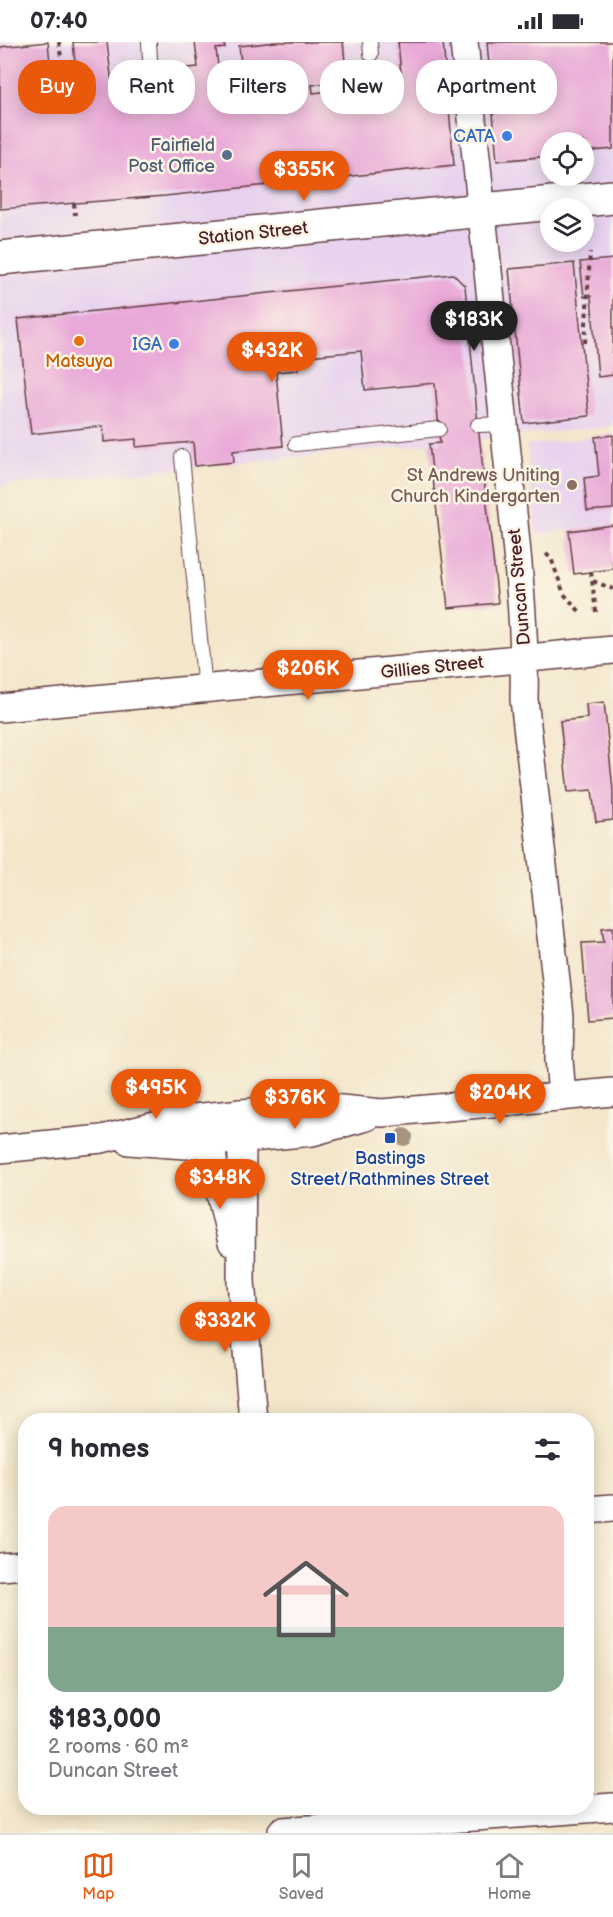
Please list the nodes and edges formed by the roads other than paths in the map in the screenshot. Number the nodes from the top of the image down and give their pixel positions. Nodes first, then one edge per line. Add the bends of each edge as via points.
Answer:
1 (149, 42) edge
2 (464, 42) edge
3 (150, 58) dead end
4 (613, 197) edge
5 (482, 210) junction
6 (0, 258) edge
7 (504, 423) junction
8 (478, 425) dead end
9 (439, 429) dead end
10 (296, 444) dead end
11 (182, 457) dead end
12 (613, 650) edge
13 (525, 658) junction
14 (205, 689) junction
15 (0, 708) edge
16 (613, 1092) edge
17 (562, 1096) junction
18 (241, 1126) junction
19 (209, 1129) junction
20 (0, 1149) edge
21 (241, 1281) junction
22 (252, 1413) edge
23 (613, 1508) edge
24 (594, 1509) edge
25 (18, 1566) edge
26 (0, 1567) edge
27 (613, 1807) edge
28 (594, 1808) edge
29 (457, 1815) edge
30 (282, 1824) edge

1 - 3 lane
2 - 5 street, Duncan Street
4 - 5 main road, Station Street
5 - 6 main road, Station Street
5 - 7 street, Duncan Street
7 - 8 lane
7 - 13 street, Duncan Street
9 - 10 lane
11 - 14 lane
12 - 13 street, Gillies Street
13 - 14 street, Gillies Street
13 - 17 street, Duncan Street via 524,699 560,1015
14 - 15 street, Gillies Street
16 - 17 street
17 - 18 street via 382,1113 310,1106
18 - 19 street
18 - 21 street
19 - 20 street via 183,1119 102,1139
19 - 21 street via 214,1168
21 - 22 street
23 - 24 street
25 - 26 street
27 - 28 street
29 - 30 street

